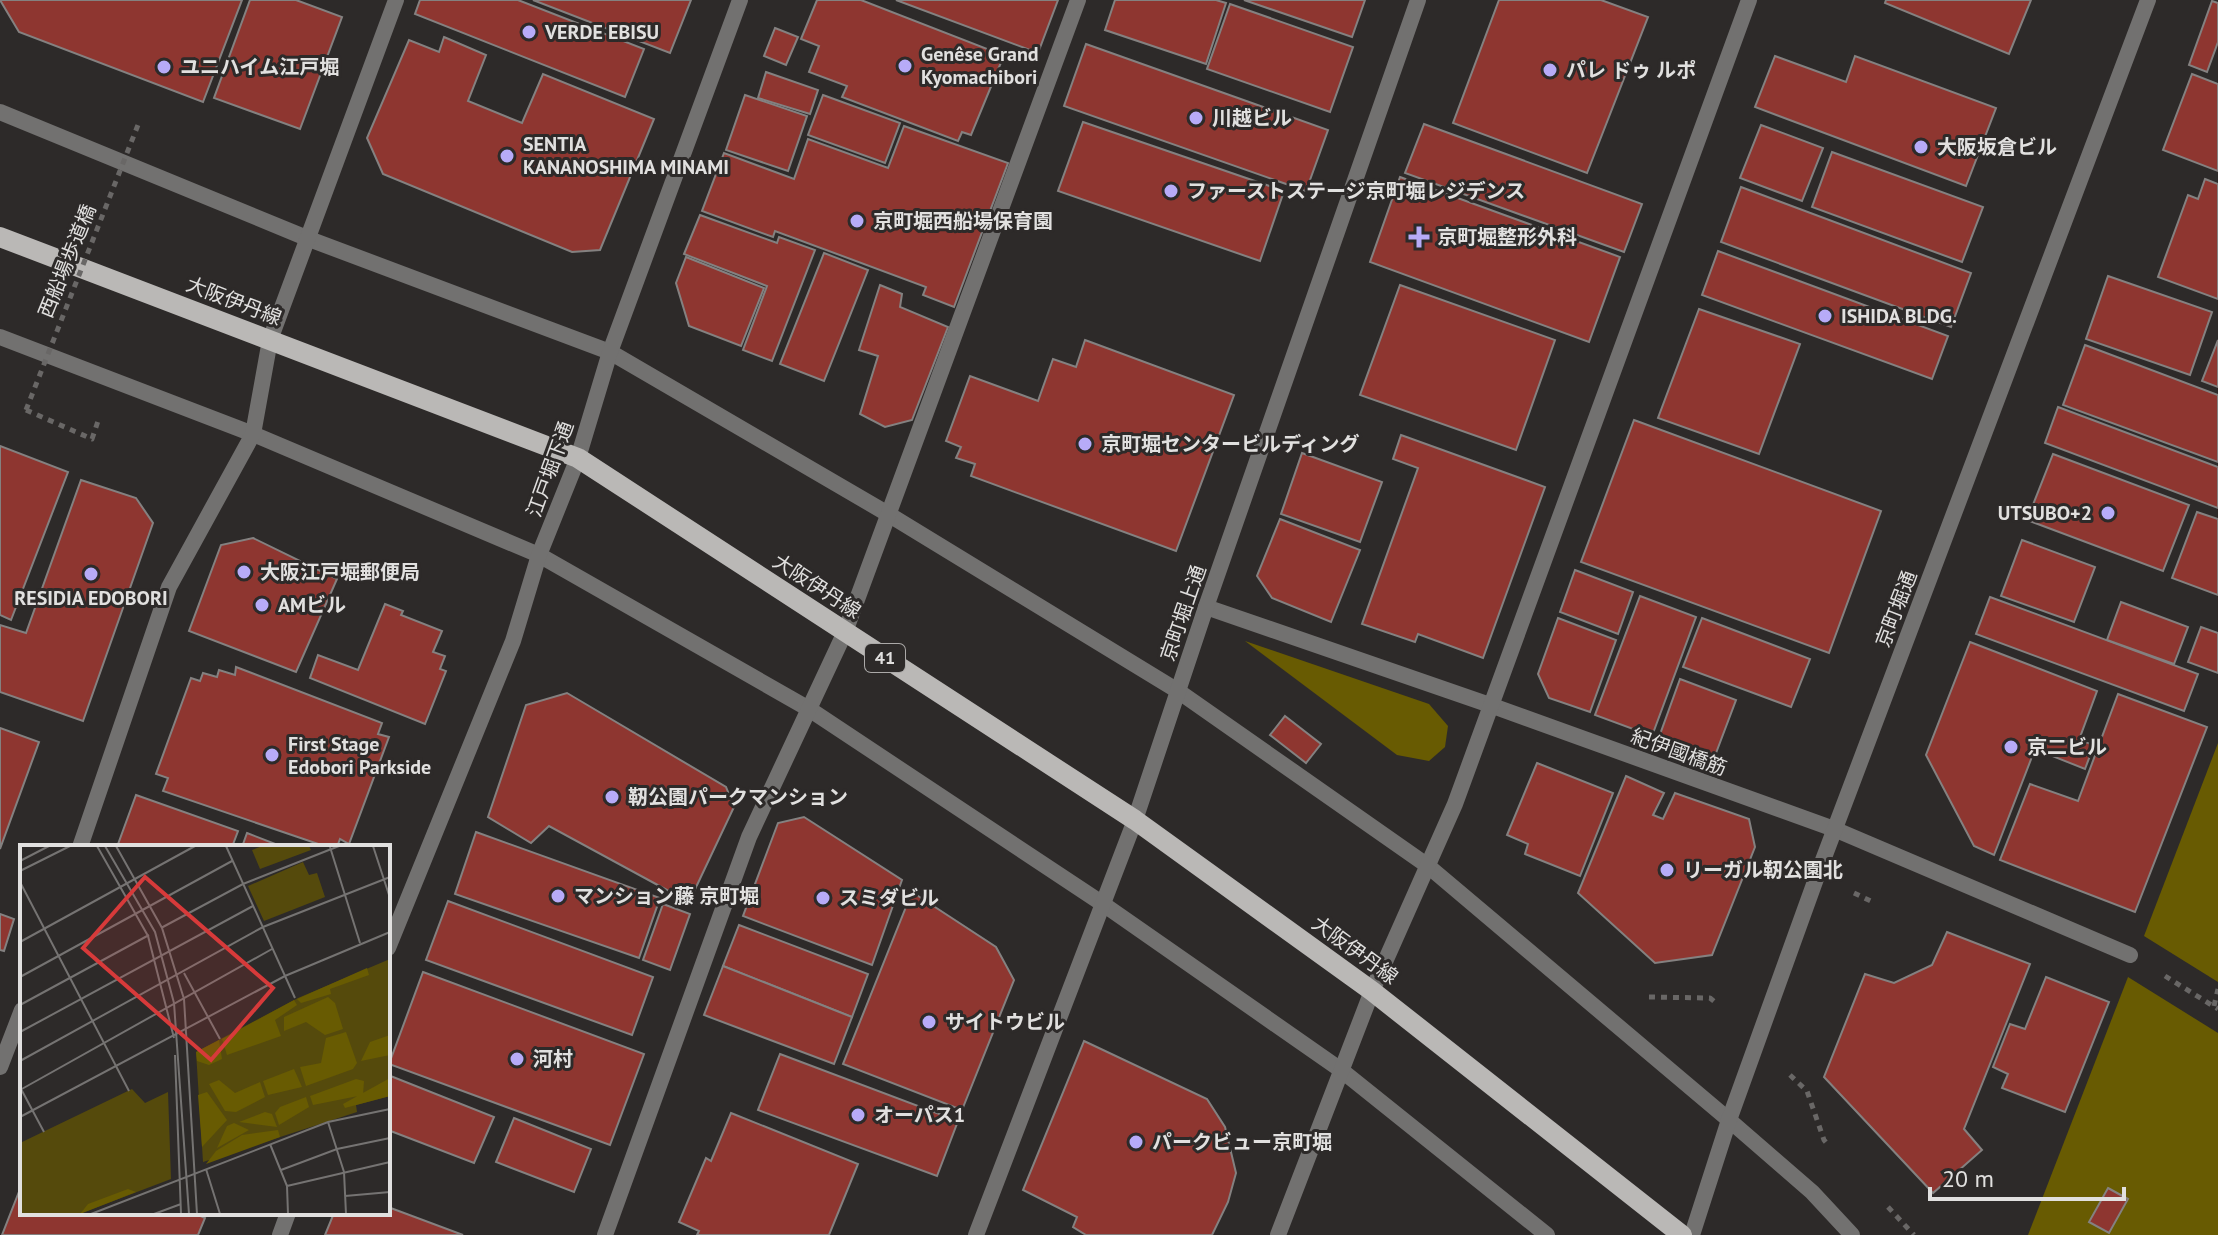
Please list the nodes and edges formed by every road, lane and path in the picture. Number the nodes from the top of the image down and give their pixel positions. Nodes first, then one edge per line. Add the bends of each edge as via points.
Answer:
1 (396, 0) edge
2 (740, 0) edge
3 (1078, 0) edge
4 (1418, 0) edge
5 (1749, 0) edge
6 (2148, 0) edge
7 (0, 112) edge
8 (138, 125) dead end
9 (0, 237) edge
10 (309, 239) junction
11 (0, 337) edge
12 (270, 340) junction
13 (610, 352) junction
14 (85, 414) dead end
15 (253, 434) junction
16 (578, 458) junction
17 (888, 514) junction
18 (539, 555) junction
19 (1206, 607) junction
20 (845, 632) junction
21 (1178, 691) junction
22 (1490, 705) junction
23 (809, 709) junction
24 (1135, 820) junction
25 (1834, 829) junction
26 (81, 845) edge
27 (1428, 866) junction
28 (1103, 904) junction
29 (390, 943) edge
30 (2130, 955) joint
31 (2218, 989) edge
32 (1372, 991) junction
33 (1647, 997) dead end
34 (1716, 1003) dead end
35 (2216, 1007) edge
36 (20, 1015) edge
37 (0, 1067) edge
38 (1341, 1070) junction
39 (1807, 1091) dead end
40 (1729, 1120) junction
41 (1824, 1140) dead end
42 (287, 1215) edge
43 (280, 1235) edge
44 (605, 1235) edge
45 (976, 1235) edge
46 (1278, 1235) edge
47 (1547, 1235) edge
48 (1682, 1235) edge
49 (1692, 1235) edge
50 (1852, 1235) edge

1 - 10 street
2 - 13 street, 江戸堀下通
3 - 17 street
4 - 19 street, 京町堀上通
5 - 22 street
6 - 25 street, 京町堀通
7 - 10 street
8 - 14 path, 西船場歩道橋, bridge via 26,410 92,439 98,419
9 - 12 main road, 大阪伊丹線 / 41
10 - 12 street
10 - 13 street
11 - 15 street
12 - 15 street
12 - 16 main road, 大阪伊丹線 / 41
13 - 16 street, 江戸堀下通
13 - 17 street
15 - 18 street
15 - 26 street via 169,587
16 - 18 street, 江戸堀下通
16 - 20 main road, 大阪伊丹線 / 41
17 - 20 street
17 - 21 street
18 - 23 street
18 - 29 street, 江戸堀下通 via 513,641
19 - 21 street, 京町堀上通
19 - 22 street, 紀伊國橋筋
20 - 23 street
20 - 24 main road, 大阪伊丹線 / 41
21 - 24 street, 京町堀上通
21 - 27 street
22 - 25 street, 紀伊國橋筋
22 - 27 street
23 - 28 street
23 - 44 street via 749,837
24 - 28 street, 京町堀上通
24 - 32 main road, 大阪伊丹線 / 41
25 - 30 street, 紀伊國橋筋
25 - 40 street, 京町堀通
27 - 32 street
27 - 40 street
28 - 38 street
28 - 45 street, 京町堀上通
30 - 35 path
31 - 35 path
32 - 38 street
32 - 48 main road, 大阪伊丹線 / 41
33 - 34 path via 1710,998
36 - 37 street
38 - 46 street
38 - 47 street
39 - 41 path
40 - 49 street, 京町堀通
40 - 50 street via 1812,1192
42 - 43 street

